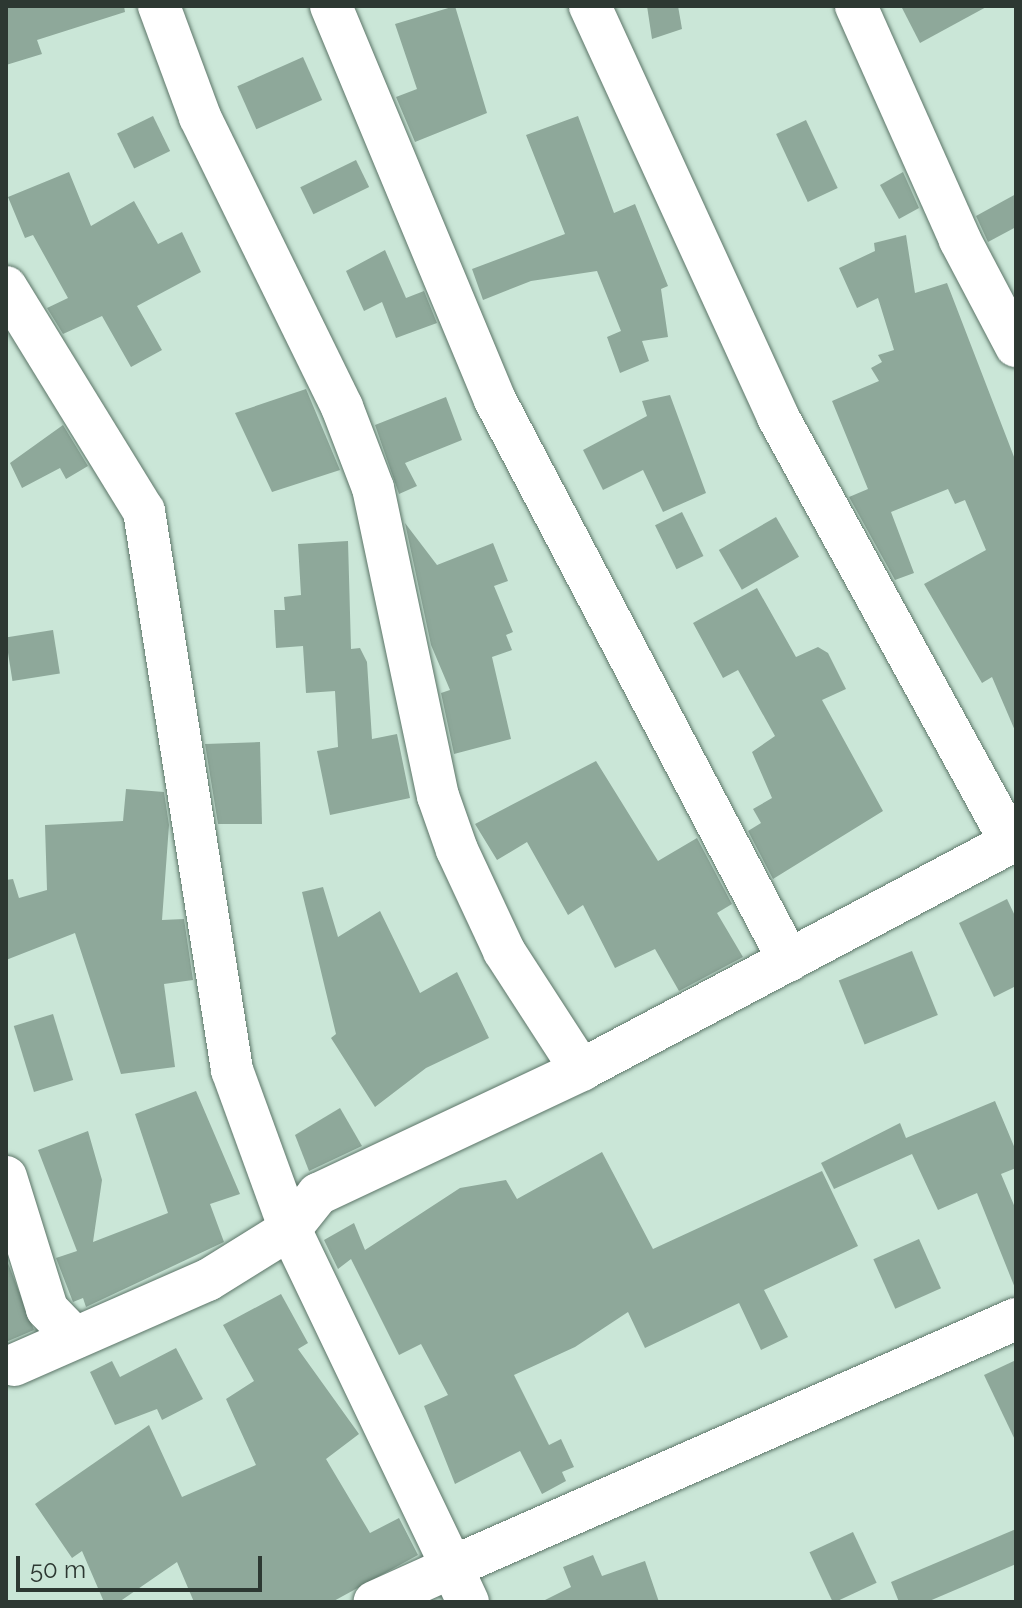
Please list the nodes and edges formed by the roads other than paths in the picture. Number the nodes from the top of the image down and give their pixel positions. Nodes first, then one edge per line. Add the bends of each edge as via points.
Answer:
1 (159, 6) edge
2 (331, 6) edge
3 (590, 6) edge
4 (856, 6) edge
5 (6, 287) edge
6 (1016, 346) edge
7 (1013, 840) edge
8 (789, 961) junction
9 (581, 1070) junction
10 (6, 1177) edge
11 (290, 1229) junction
12 (1016, 1319) edge
13 (75, 1338) junction
14 (14, 1365) dead end
15 (460, 1584) edge
16 (374, 1602) edge

1 - 9 street via 200,117 342,407 373,488 438,796 457,850 504,951
2 - 8 street via 495,400
3 - 7 street via 778,417
4 - 6 street via 960,240
5 - 11 street via 144,511 223,1030
7 - 8 street
8 - 9 street
9 - 11 street via 318,1194
10 - 13 street via 47,1309
11 - 13 street via 208,1280
11 - 15 street
12 - 15 street
13 - 14 street
15 - 16 street

